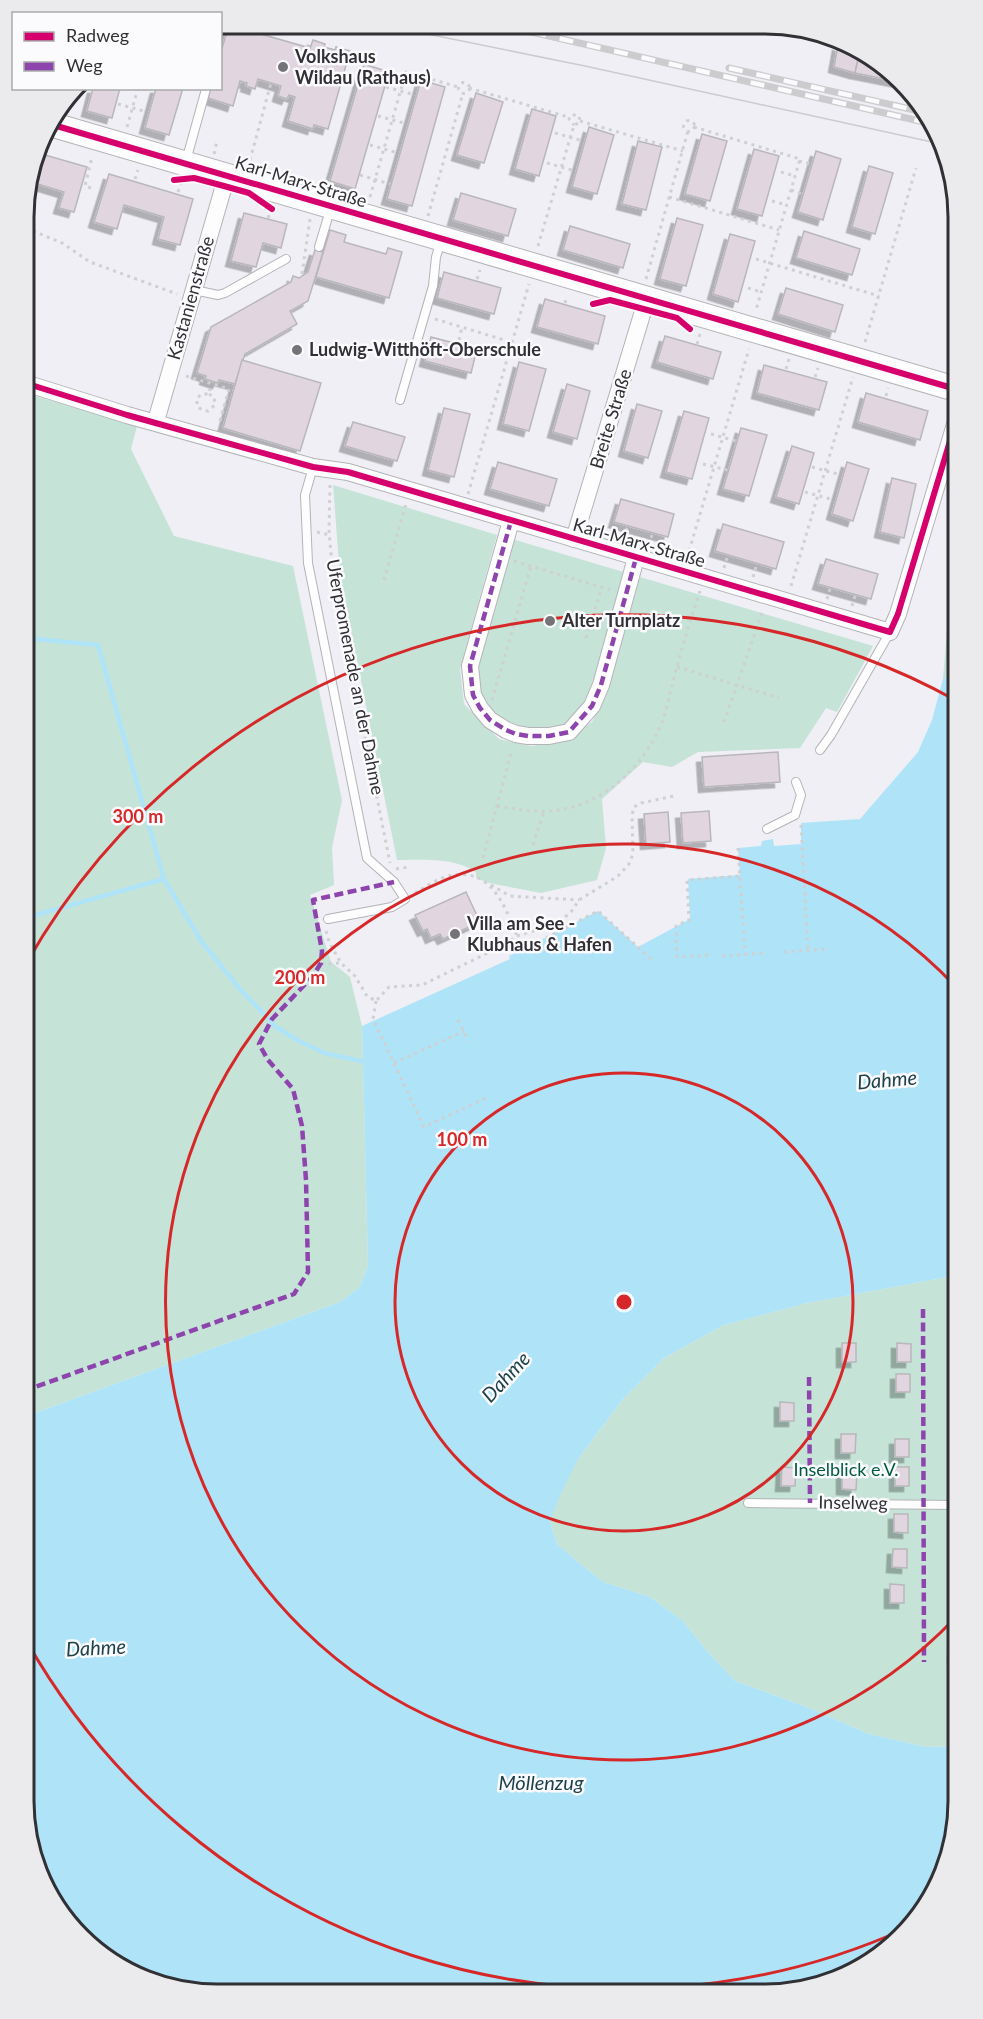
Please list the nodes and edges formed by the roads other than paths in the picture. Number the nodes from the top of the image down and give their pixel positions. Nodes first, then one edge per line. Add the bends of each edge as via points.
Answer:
1 (206, 90) edge
2 (59, 126) edge
3 (226, 175) junction
4 (181, 177) junction
5 (331, 206) junction
6 (432, 235) junction
7 (319, 247) dead end
8 (286, 259) dead end
9 (193, 294) junction
10 (644, 297) junction
11 (35, 386) edge
12 (948, 387) edge
13 (400, 400) dead end
14 (156, 421) junction
15 (948, 448) edge
16 (314, 467) junction
17 (511, 521) junction
18 (574, 539) junction
19 (642, 554) junction
20 (890, 632) junction
21 (820, 750) dead end
22 (796, 782) dead end
23 (767, 830) dead end
24 (328, 919) road end
25 (748, 1503) dead end
26 (948, 1505) edge

1 - 4 lane
2 - 4 main road, Karl-Marx-Straße via 122,144
3 - 4 main road, Karl-Marx-Straße
3 - 5 main road, Karl-Marx-Straße
3 - 9 street, Kastanienstraße
5 - 6 main road, Karl-Marx-Straße
5 - 7 lane
6 - 10 main road, Karl-Marx-Straße
6 - 13 lane via 436,257 433,286
8 - 9 lane via 225,293
9 - 14 street, Kastanienstraße
10 - 12 main road, Karl-Marx-Straße
10 - 18 street, Breite Straße
11 - 14 street, Karl-Marx-Straße
14 - 16 street, Karl-Marx-Straße
15 - 20 street
16 - 17 street, Karl-Marx-Straße via 348,472
16 - 24 lane, Uferpromenade an der Dahme via 305,495 308,563 367,858 394,882 405,899 392,907
17 - 18 street, Karl-Marx-Straße
17 - 19 street via 470,666 473,695 490,720 516,734 549,736 569,732 592,706
18 - 19 street, Karl-Marx-Straße
19 - 20 street, Karl-Marx-Straße via 683,571
20 - 21 lane
22 - 23 lane via 801,795 795,815
25 - 26 lane, Inselweg

